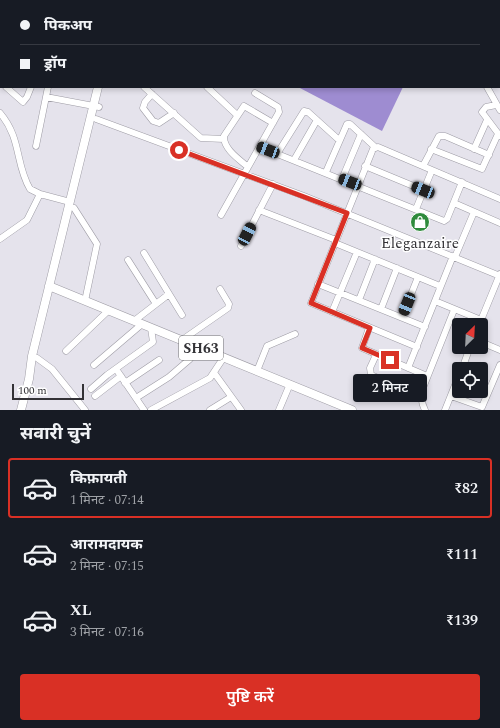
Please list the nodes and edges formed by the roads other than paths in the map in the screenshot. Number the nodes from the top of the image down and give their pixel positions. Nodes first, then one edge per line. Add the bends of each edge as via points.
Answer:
1 (7, 88) edge
2 (29, 88) edge
3 (48, 88) edge
4 (98, 88) edge
5 (104, 88) edge
6 (145, 88) edge
7 (208, 88) edge
8 (488, 88) edge
9 (255, 93) dead end
10 (152, 94) junction
11 (46, 97) junction
12 (96, 107) junction
13 (498, 108) edge
14 (0, 113) edge
15 (174, 113) junction
16 (237, 115) junction
17 (96, 119) junction
18 (317, 120) junction
19 (487, 120) junction
20 (273, 123) junction
21 (361, 134) junction
22 (499, 135) edge
23 (224, 139) junction
24 (339, 140) junction
25 (36, 146) dead end
26 (260, 147) junction
27 (375, 147) junction
28 (431, 149) junction
29 (474, 149) junction
30 (277, 154) junction
31 (489, 156) junction
32 (294, 160) junction
33 (365, 166) junction
34 (423, 166) junction
35 (248, 167) junction
36 (432, 170) junction
37 (326, 172) junction
38 (245, 173) junction
39 (342, 179) junction
40 (462, 182) junction
41 (273, 184) junction
42 (358, 185) junction
43 (423, 190) junction
44 (40, 194) junction
45 (500, 199) edge
46 (454, 203) junction
47 (72, 205) junction
48 (416, 209) junction
49 (259, 210) junction
50 (474, 212) junction
51 (347, 213) junction
52 (221, 215) dead end
53 (500, 223) edge
54 (0, 239) edge
55 (335, 242) junction
56 (241, 246) dead end
57 (357, 252) junction
58 (144, 253) dead end
59 (454, 257) junction
60 (375, 259) junction
61 (128, 260) dead end
62 (397, 268) junction
63 (500, 275) edge
64 (418, 277) junction
65 (318, 284) junction
66 (440, 286) junction
67 (51, 287) junction
68 (220, 289) dead end
69 (340, 293) junction
70 (169, 294) junction
71 (359, 300) junction
72 (85, 301) junction
73 (435, 301) junction
74 (156, 304) junction
75 (381, 309) junction
76 (109, 310) junction
77 (454, 310) junction
78 (332, 312) junction
79 (182, 315) dead end
80 (402, 317) junction
81 (471, 318) edge
82 (482, 318) edge
83 (134, 321) junction
84 (142, 324) junction
85 (425, 327) junction
86 (151, 328) junction
87 (370, 328) junction
88 (295, 334) dead end
89 (182, 340) junction
90 (488, 345) edge
91 (416, 347) junction
92 (500, 350) edge
93 (66, 351) dead end
94 (376, 355) junction
95 (224, 357) junction
96 (37, 358) junction
97 (190, 359) dead end
98 (159, 360) dead end
99 (94, 365) dead end
100 (500, 365) edge
101 (408, 368) junction
102 (116, 369) junction
103 (257, 371) junction
104 (215, 374) junction
105 (121, 376) junction
106 (427, 376) junction
107 (28, 379) junction
108 (125, 383) junction
109 (290, 384) junction
110 (91, 389) dead end
111 (95, 396) dead end
112 (421, 396) junction
113 (451, 396) joint
114 (231, 397) junction
115 (136, 398) junction
116 (217, 408) edge
117 (348, 409) edge
118 (21, 410) edge
119 (85, 410) edge
120 (144, 410) edge
121 (151, 410) edge
122 (210, 410) edge
123 (240, 410) edge
124 (279, 410) edge
125 (425, 410) edge
126 (445, 410) edge

1 - 2 street via 23,102
3 - 11 street
4 - 12 main road
5 - 12 main road
6 - 10 street
7 - 16 street
8 - 13 street
9 - 20 street via 279,108
10 - 15 street
10 - 15 street via 143,108 153,121 162,122
11 - 12 street
11 - 25 street
12 - 17 main road
12 - 47 main road
13 - 19 street via 490,105 483,109
14 - 44 street via 15,137 27,184 30,189
15 - 23 street via 201,138
16 - 20 street via 242,107 246,106
16 - 23 street
17 - 38 street
17 - 47 main road
18 - 24 street
18 - 30 street via 304,111
18 - 32 street
19 - 22 street
19 - 29 street
20 - 26 street
21 - 24 street via 347,124
21 - 27 street
21 - 39 street
22 - 31 street
23 - 35 street via 232,153
24 - 37 street
26 - 30 street
26 - 35 street
27 - 33 street
27 - 34 street
28 - 29 street via 442,135
28 - 31 street via 480,169
28 - 34 street
29 - 31 street
30 - 32 street
32 - 37 street
33 - 42 street
33 - 43 street
34 - 36 street
35 - 38 street
36 - 40 street
36 - 43 street
37 - 39 street
38 - 41 street
38 - 52 street
39 - 42 street
40 - 45 street
40 - 46 street
41 - 49 street
41 - 51 street
42 - 48 street
42 - 51 street
43 - 48 street
44 - 47 street
44 - 54 street via 27,220
46 - 48 street via 446,221
46 - 50 street
47 - 67 main road
47 - 72 street via 98,244
49 - 55 street
49 - 56 street
50 - 53 street
50 - 59 street
51 - 55 street
51 - 59 street
55 - 57 street
55 - 65 street
57 - 60 street
57 - 69 street
58 - 70 street
59 - 63 street
59 - 66 street
60 - 62 street
60 - 71 street
61 - 74 street
62 - 64 street
62 - 75 street
63 - 82 street
64 - 66 street
64 - 80 street
65 - 69 street
65 - 78 street via 311,303
66 - 73 street
67 - 72 main road, SH63
67 - 96 main road
67 - 107 main road
68 - 89 street via 229,304 228,308
69 - 71 street
69 - 78 street
70 - 74 street
70 - 79 street
71 - 75 street
72 - 76 main road, SH63
73 - 77 street
73 - 85 street
74 - 83 street
75 - 80 street
76 - 83 main road, SH63
76 - 93 street
77 - 81 street
77 - 106 street
78 - 87 street
80 - 85 street
83 - 84 main road, SH63
84 - 86 main road, SH63
84 - 99 street
85 - 91 street
86 - 89 main road, SH63
86 - 102 street via 153,342
87 - 91 street
87 - 94 street via 362,348
88 - 103 street via 267,346
89 - 95 main road, SH63
90 - 92 street
91 - 101 street
94 - 101 street
94 - 112 street via 370,368 371,375
95 - 103 main road, SH63
95 - 104 street
96 - 107 main road
96 - 119 street via 52,369
97 - 115 street via 169,377
98 - 108 street
100 - 113 street via 482,407
101 - 106 street
102 - 105 street
102 - 110 street
103 - 109 main road, SH63
104 - 114 street
104 - 121 street via 205,382
105 - 108 street
105 - 111 street
106 - 112 street
107 - 118 main road
108 - 115 street
109 - 117 main road, SH63
109 - 124 street
112 - 125 street
113 - 126 street
114 - 116 street
114 - 123 street
115 - 120 street
116 - 122 street

